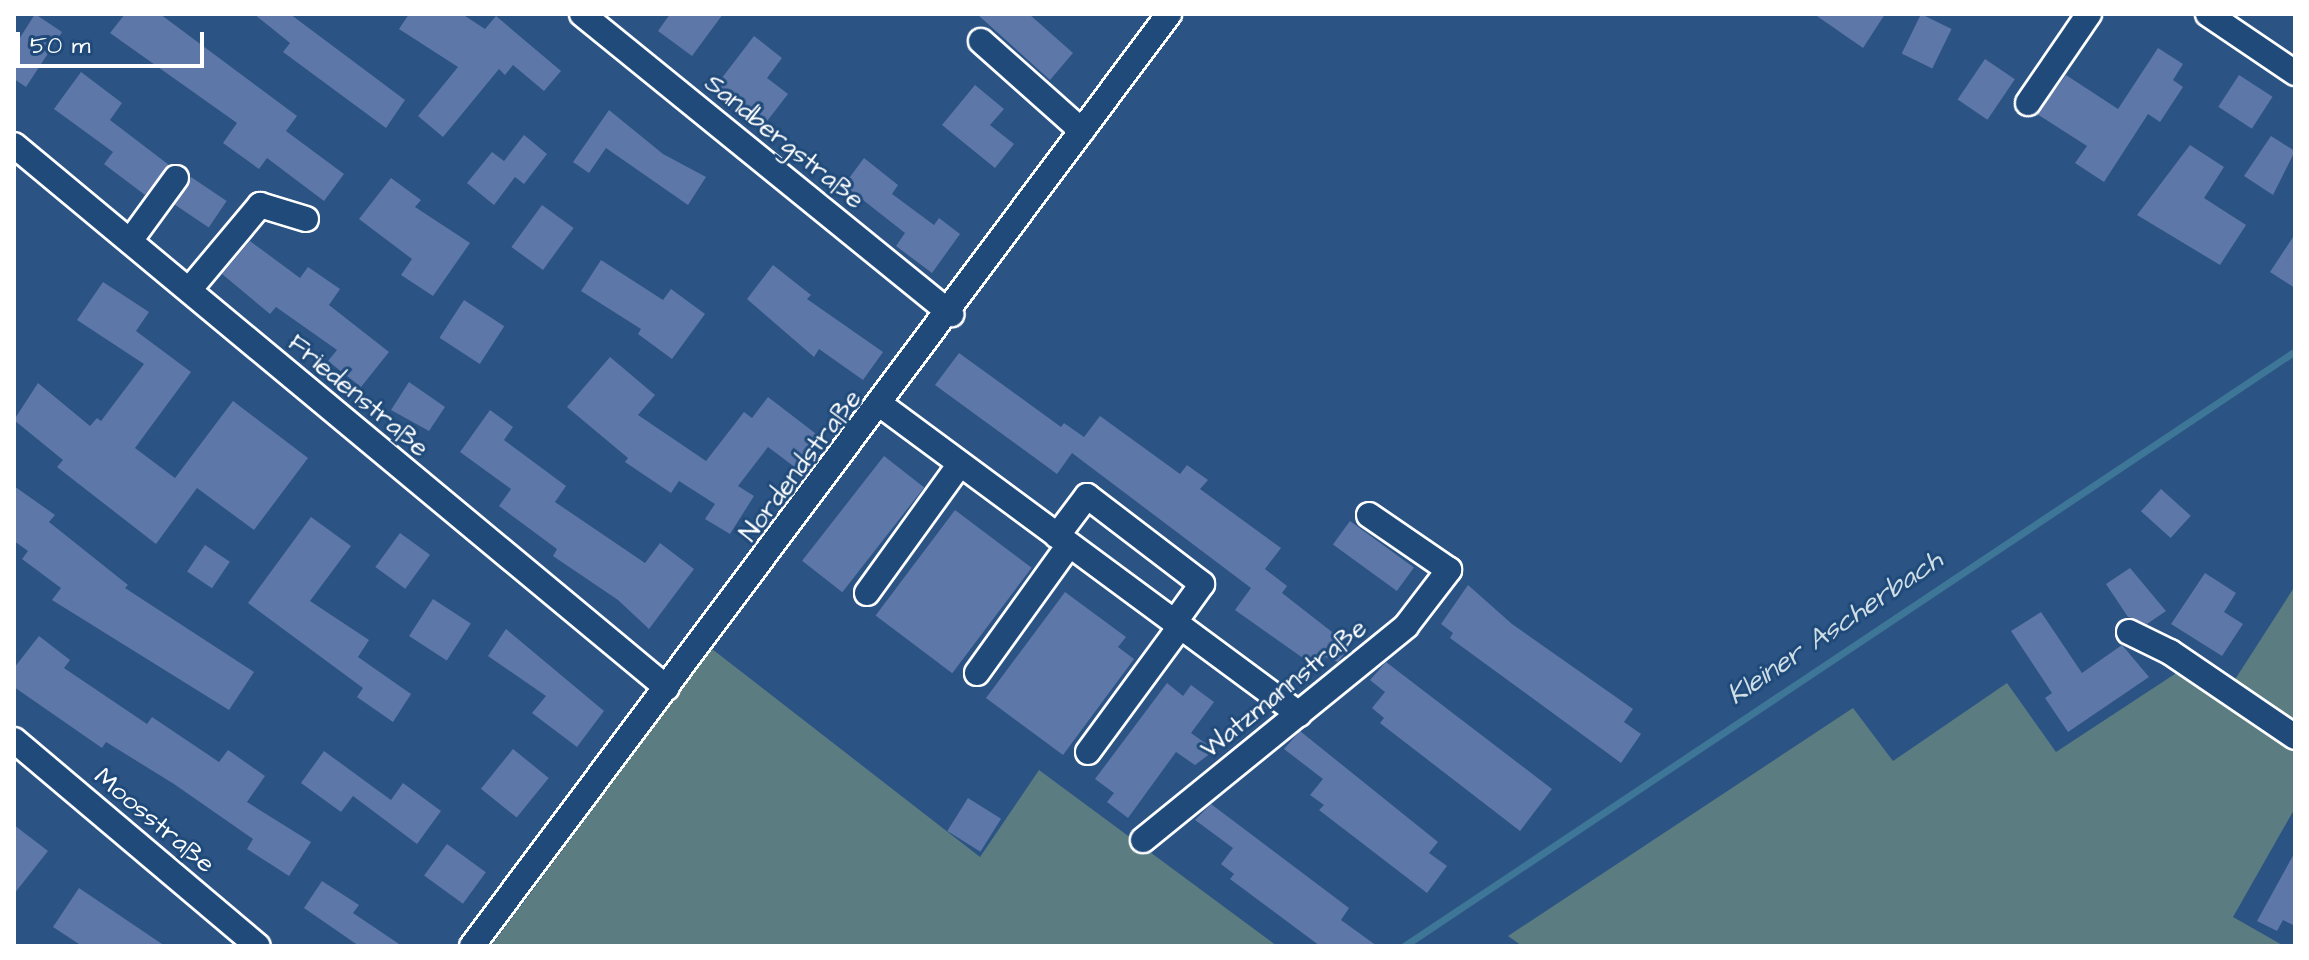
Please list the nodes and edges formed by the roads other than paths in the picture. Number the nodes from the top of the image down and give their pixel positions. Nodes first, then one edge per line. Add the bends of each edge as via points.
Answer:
1 (582, 14) edge
2 (1169, 14) edge
3 (2089, 14) edge
4 (2208, 14) edge
5 (981, 41) dead end
6 (2295, 73) edge
7 (2028, 103) dead end
8 (1082, 131) junction
9 (14, 145) edge
10 (176, 178) dead end
11 (306, 219) dead end
12 (130, 241) junction
13 (189, 290) junction
14 (951, 314) junction
15 (881, 405) junction
16 (960, 464) junction
17 (1369, 515) dead end
18 (1063, 541) junction
19 (867, 593) dead end
20 (1177, 626) junction
21 (2129, 632) dead end
22 (977, 673) dead end
23 (667, 688) junction
24 (1299, 714) junction
25 (2295, 737) edge
26 (14, 740) edge
27 (1088, 752) dead end
28 (1143, 840) dead end
29 (258, 946) edge
30 (472, 946) edge

1 - 14 street, Sandbergstraße
2 - 8 street, Nordendstraße
3 - 7 street
4 - 6 street
5 - 8 street
8 - 14 street, Nordendstraße
9 - 12 street, Friedenstraße
10 - 12 street
11 - 13 street via 260,205
12 - 13 street, Friedenstraße
13 - 23 street, Friedenstraße
14 - 15 street, Nordendstraße
15 - 16 street
15 - 23 street, Nordendstraße
16 - 18 street
16 - 19 street
17 - 24 street, Watzmannstraße via 1449,570 1406,626
18 - 20 street
18 - 20 street via 1087,496 1202,584
18 - 22 street
20 - 24 street
20 - 27 street
21 - 25 street via 2170,652
23 - 30 street, Nordendstraße
24 - 28 street, Watzmannstraße
26 - 29 street, Moosstraße

